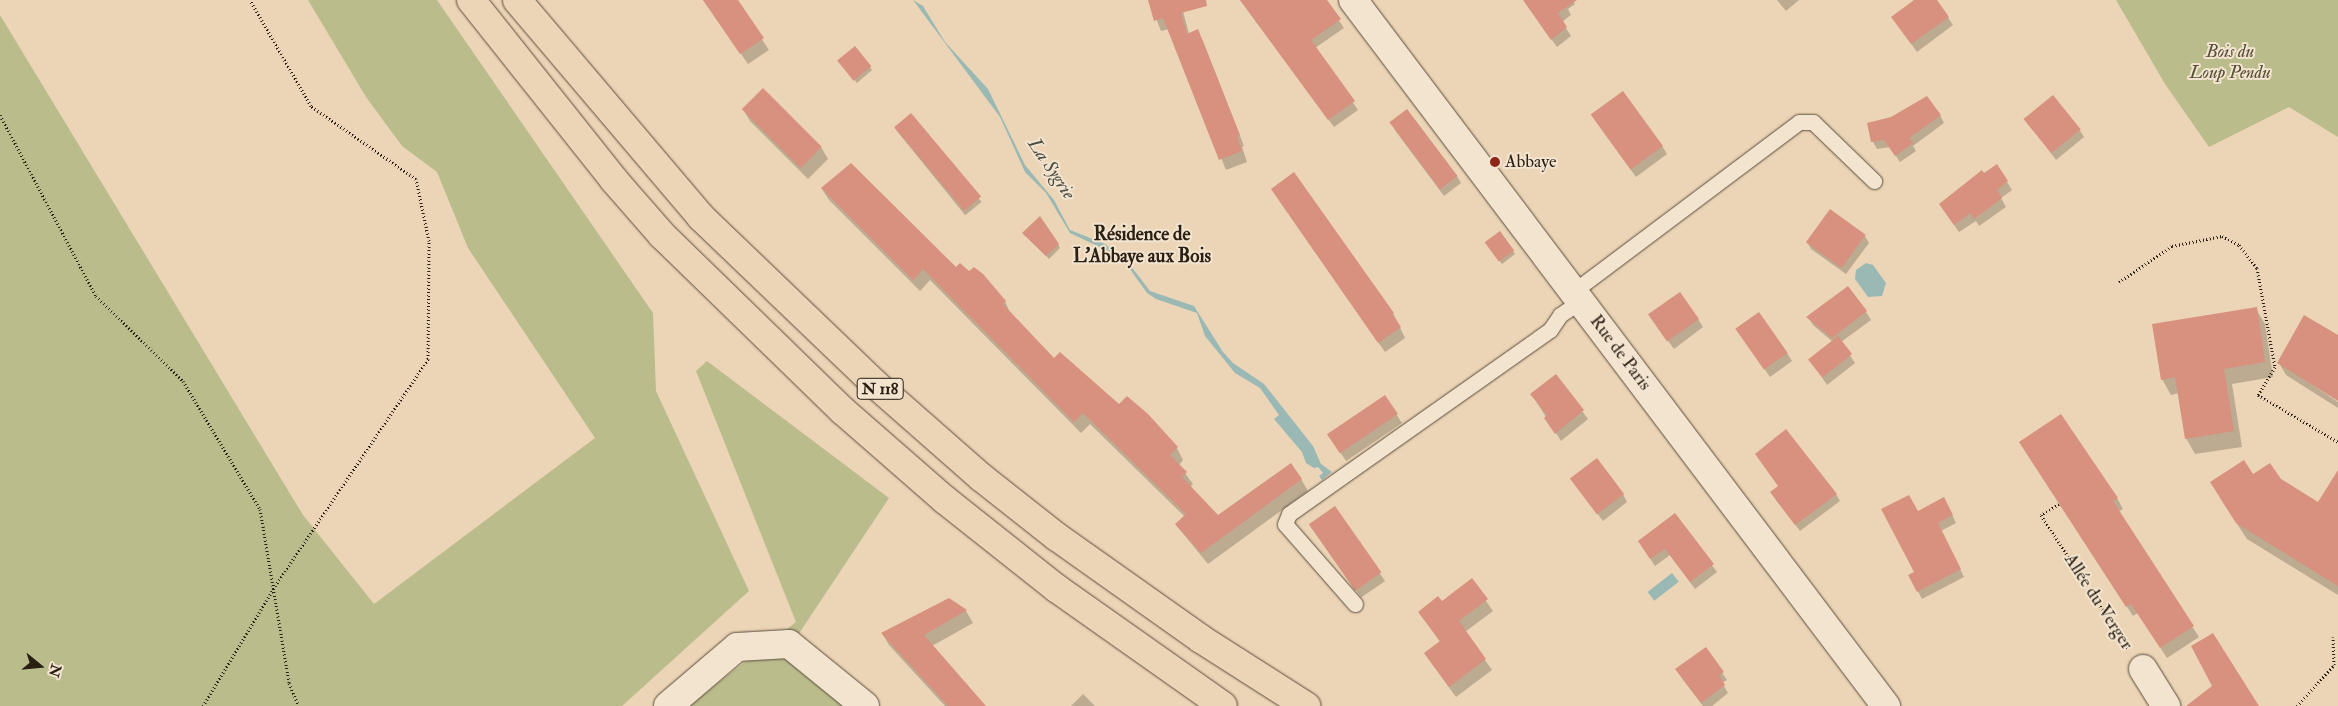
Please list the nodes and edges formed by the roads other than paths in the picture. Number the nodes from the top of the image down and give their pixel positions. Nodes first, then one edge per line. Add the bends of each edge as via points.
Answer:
1 (471, 0) edge
2 (517, 0) edge
3 (1353, 0) edge
4 (1874, 181) dead end
5 (1577, 296) junction
6 (1355, 604) dead end
7 (2143, 669) road end
8 (668, 706) edge
9 (865, 706) edge
10 (1223, 706) edge
11 (1306, 706) edge
12 (1886, 706) edge
13 (2166, 706) edge

1 - 10 highway, N 118 via 614,180 662,235 843,411 945,500 1056,588
2 - 11 highway, N 118 via 701,217 875,384 982,478 1057,537 1201,639
3 - 5 street, Rue de Paris
4 - 5 lane via 1813,122 1799,122
5 - 6 lane via 1550,330 1289,514 1285,524
5 - 12 street, Rue de Paris
7 - 13 street, Allée du Verger
8 - 9 street via 737,647 789,644

